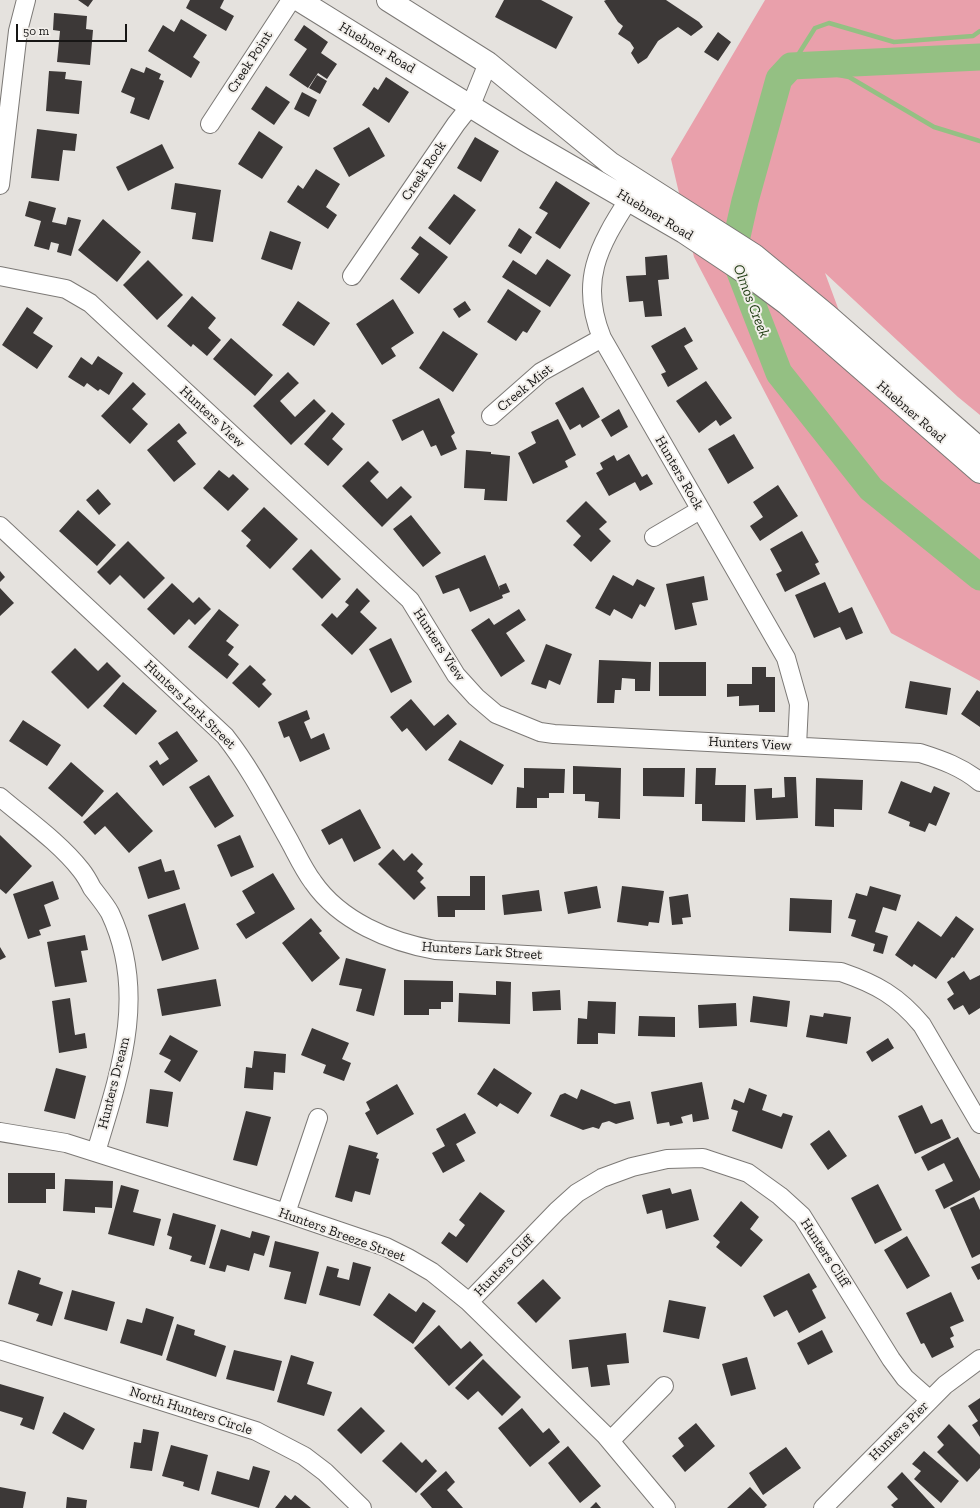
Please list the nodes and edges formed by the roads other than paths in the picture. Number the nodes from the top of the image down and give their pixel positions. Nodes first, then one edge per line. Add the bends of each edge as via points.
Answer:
1 (26, 0) edge
2 (291, 0) edge
3 (299, 0) edge
4 (388, 0) edge
5 (488, 63) junction
6 (471, 105) junction
7 (210, 124) dead end
8 (0, 186) edge
9 (629, 200) junction
10 (0, 276) edge
11 (352, 276) dead end
12 (602, 338) junction
13 (492, 416) dead end
14 (980, 449) edge
15 (980, 472) edge
16 (700, 510) junction
17 (0, 526) edge
18 (654, 537) dead end
19 (797, 746) junction
20 (980, 782) edge
21 (0, 797) edge
22 (318, 1118) dead end
23 (980, 1124) edge
24 (0, 1132) edge
25 (96, 1152) junction
26 (286, 1214) junction
27 (469, 1302) junction
28 (0, 1350) edge
29 (980, 1359) edge
30 (664, 1386) dead end
31 (930, 1400) junction
32 (610, 1441) junction
33 (362, 1508) edge
34 (666, 1508) edge
35 (823, 1508) edge

1 - 8 street via 18,31
2 - 7 street, Creek Point
3 - 6 main road, Huebner Road
4 - 5 main road, Huebner Road
5 - 6 street, Creek Rock
5 - 14 main road, Huebner Road via 610,163 725,236 784,278
6 - 9 main road, Huebner Road
6 - 11 street, Creek Rock
9 - 12 street, Hunters Rock via 605,237 596,261 592,300
9 - 15 main road, Huebner Road via 714,251 786,303
10 - 19 street, Hunters View via 66,289 90,303 410,600 456,675 496,714 540,732 554,734
12 - 13 street, Creek Mist via 541,372
12 - 16 street, Hunters Rock
16 - 18 street
16 - 19 street, Hunters Rock via 786,658 799,704
17 - 23 street, Hunters Lark Street via 224,736 246,763 313,882 330,902 350,917 374,931 410,945 435,950 827,970 848,974 868,981 892,995 913,1014
19 - 20 street, Hunters View via 920,753 946,761
21 - 25 street, Hunters Dream via 58,846 81,870 109,912 120,944 128,982 128,1031 117,1084
22 - 26 street
24 - 25 street, Hunters Breeze Street via 66,1143
25 - 26 street, Hunters Breeze Street
26 - 27 street, Hunters Breeze Street via 386,1247 432,1272
27 - 31 street, Hunters Cliff via 577,1193 602,1178 632,1167 668,1160 702,1158 748,1173 802,1216 891,1358 905,1378
27 - 32 street, Hunters Breeze Street
28 - 33 street, North Hunters Circle via 256,1432 304,1456 325,1472
29 - 31 street, Hunters Pier via 945,1384
30 - 32 street
31 - 35 street, Hunters Pier
32 - 34 street, Hunters Breeze Street

